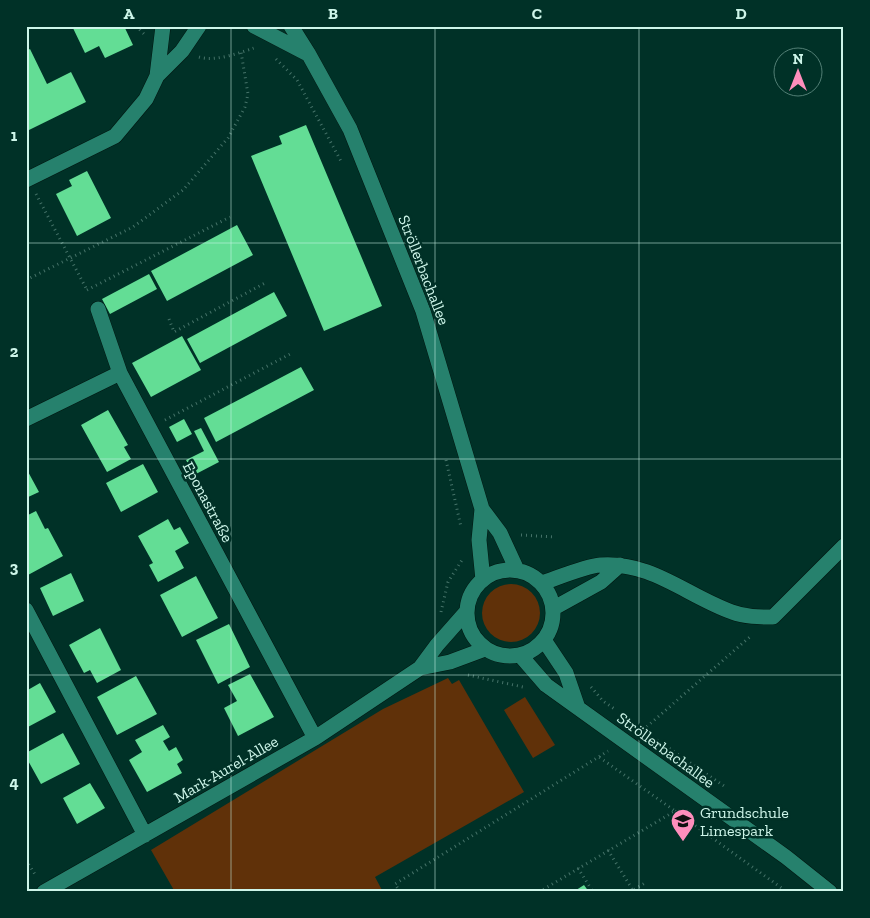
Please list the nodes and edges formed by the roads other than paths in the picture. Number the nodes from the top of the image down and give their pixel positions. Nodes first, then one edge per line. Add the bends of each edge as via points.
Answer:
1 (163, 26) edge
2 (199, 26) edge
3 (254, 26) edge
4 (290, 26) edge
5 (308, 53) junction
6 (157, 76) junction
7 (27, 180) edge
8 (98, 309) road end
9 (120, 373) junction
10 (26, 419) edge
11 (482, 509) junction
12 (844, 546) edge
13 (620, 565) junction
14 (517, 570) junction
15 (483, 580) junction
16 (542, 583) junction
17 (554, 608) junction
18 (26, 610) edge
19 (467, 612) junction
20 (544, 640) junction
21 (485, 649) junction
22 (520, 656) junction
23 (420, 668) junction
24 (578, 708) junction
25 (316, 738) junction
26 (145, 835) junction
27 (44, 892) edge
28 (830, 892) edge

1 - 6 street
2 - 6 street via 182,51
3 - 5 street
4 - 5 street, Ströllerbachallee
5 - 11 street, Ströllerbachallee via 350,129 423,311
6 - 7 street via 146,99 115,136
8 - 9 street, Eponastraße
9 - 10 street
9 - 25 street, Eponastraße
11 - 14 street, Ströllerbachallee via 500,533
11 - 15 street, Ströllerbachallee via 479,540
12 - 13 street via 773,617 733,612 650,571
13 - 16 street via 598,565
13 - 17 street via 601,582
14 - 15 street via 489,575
14 - 16 street
15 - 19 street via 470,597
16 - 17 street
17 - 20 street via 553,622
18 - 26 street
19 - 21 street via 468,626
19 - 23 street, Mark-Aurel-Allee
20 - 22 street
20 - 24 street via 566,673
21 - 22 street via 498,656
21 - 23 street, Mark-Aurel-Allee via 450,662
22 - 24 street, Ströllerbachallee via 546,685
23 - 25 street, Mark-Aurel-Allee
24 - 28 street, Ströllerbachallee
25 - 26 street, Mark-Aurel-Allee
26 - 27 street, Mark-Aurel-Allee

